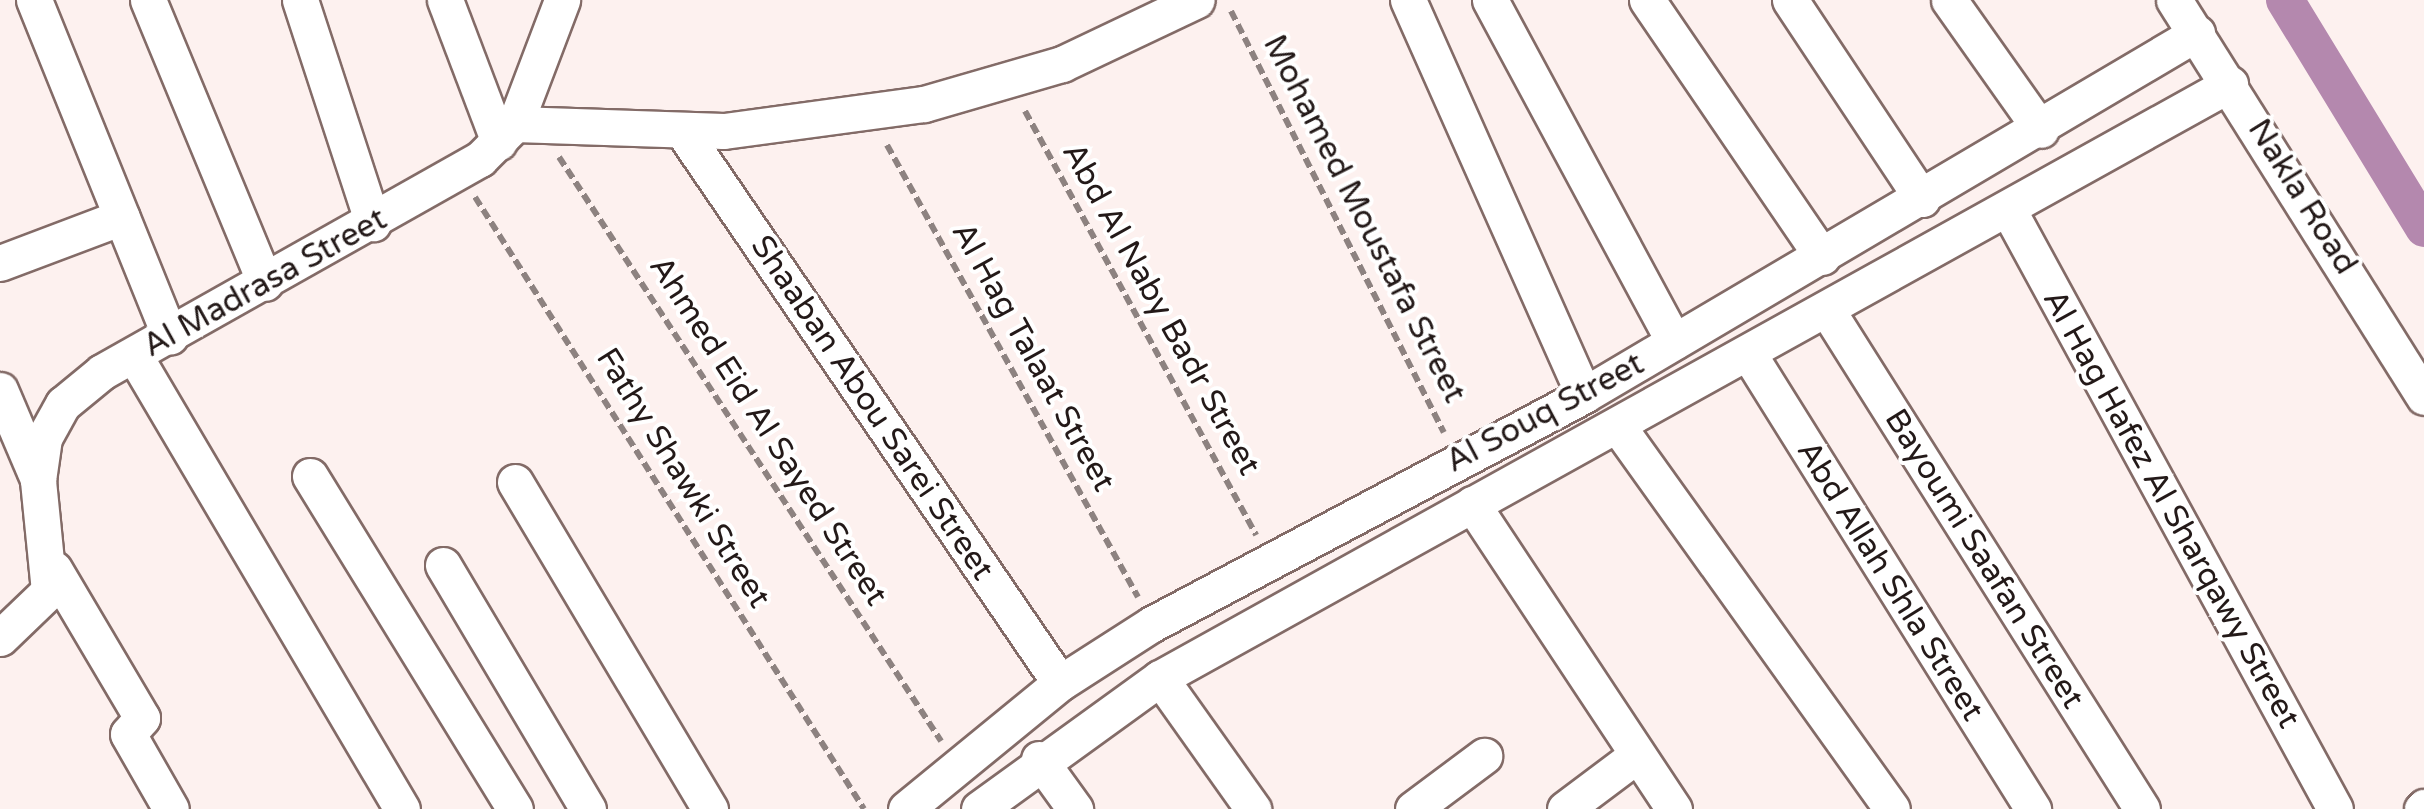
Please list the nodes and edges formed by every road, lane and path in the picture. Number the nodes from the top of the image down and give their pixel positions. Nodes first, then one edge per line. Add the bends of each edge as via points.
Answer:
1 (34, 0) edge
2 (148, 0) edge
3 (300, 0) edge
4 (445, 0) edge
5 (562, 0) edge
6 (1197, 0) edge
7 (1225, 0) edge
8 (1408, 0) edge
9 (1490, 0) edge
10 (1648, 0) edge
11 (1790, 0) edge
12 (1949, 0) edge
13 (2174, 0) edge
14 (2197, 34) junction
15 (1011, 84) junction
16 (2230, 84) junction
17 (869, 113) junction
18 (2041, 130) junction
19 (517, 131) junction
20 (684, 133) junction
21 (461, 175) junction
22 (1922, 200) junction
23 (2008, 209) junction
24 (122, 217) junction
25 (374, 223) junction
26 (1822, 256) junction
27 (0, 263) edge
28 (265, 283) junction
29 (1826, 310) junction
30 (170, 336) junction
31 (1674, 342) junction
32 (1748, 353) junction
33 (134, 355) junction
34 (0, 390) edge
35 (1584, 395) junction
36 (2424, 398) edge
37 (1618, 425) junction
38 (1458, 460) junction
39 (310, 476) dead end
40 (38, 480) junction
41 (514, 482) dead end
42 (1472, 504) junction
43 (1268, 558) junction
44 (443, 565) dead end
45 (51, 580) junction
46 (1152, 624) junction
47 (0, 638) edge
48 (1160, 678) junction
49 (1060, 683) junction
50 (1637, 754) junction
51 (1484, 756) dead end
52 (1040, 759) junction
53 (955, 763) junction
54 (171, 809) edge
55 (402, 809) edge
56 (515, 809) edge
57 (588, 809) edge
58 (710, 809) edge
59 (864, 809) edge
60 (906, 809) edge
61 (979, 809) edge
62 (1075, 809) edge
63 (1253, 809) edge
64 (1413, 809) edge
65 (1565, 809) edge
66 (1674, 809) edge
67 (1892, 809) edge
68 (2032, 809) edge
69 (2142, 809) edge
70 (2335, 809) edge

1 - 24 street
2 - 28 street
3 - 25 street
4 - 19 street
5 - 19 street, Al Madrasa Street
6 - 15 street
7 - 38 path, Mohamed Moustafa Street
8 - 35 street
9 - 31 street
10 - 26 street
11 - 22 street
12 - 18 street
13 - 14 street, Nakla Road
14 - 16 street, Nakla Road
14 - 18 street, Al Souq Street
15 - 17 street
15 - 43 path, Abd Al Naby Badr Street
16 - 23 street, Al Souq Street
16 - 36 street, Nakla Road
17 - 20 street
17 - 46 path, Al Hag Talaat Street
18 - 22 street, Al Souq Street
19 - 20 street
19 - 21 street, Al Madrasa Street
19 - 53 path, Ahmed Eid Al Sayed Street
20 - 49 street, Shaaban Abou Sarei Street
21 - 25 street, Al Madrasa Street
21 - 59 path, Fathy Shawki Street
22 - 26 street, Al Souq Street
23 - 29 street, Al Souq Street
23 - 70 street, Al Hag Hafez Al Sharqawy Street
24 - 27 street
24 - 30 street
25 - 28 street, Al Madrasa Street
26 - 31 street, Al Souq Street
28 - 30 street, Al Madrasa Street
29 - 32 street, Al Souq Street
29 - 69 street, Bayoumi Saafan Street
30 - 33 street, Al Madrasa Street
31 - 35 street, Al Souq Street
32 - 37 street, Al Souq Street
32 - 68 street, Abd Allah Shla Street
33 - 40 street, Al Madrasa Street via 63,404 44,438
33 - 55 street
34 - 40 street
35 - 38 street, Al Souq Street
37 - 42 street, Al Souq Street
37 - 67 street
38 - 43 street, Al Souq Street
39 - 56 street
40 - 45 street, Al Madrasa Street
41 - 58 street
42 - 48 street, Al Souq Street
42 - 50 street
43 - 46 street, Al Souq Street
44 - 57 street
45 - 47 street
45 - 54 street via 142,718 128,734
46 - 49 street, Al Souq Street
48 - 52 street, Al Souq Street
48 - 63 street
49 - 53 street, Al Souq Street
50 - 65 street
50 - 66 street
51 - 64 street
52 - 61 street, Al Souq Street
52 - 62 street
53 - 60 street, Al Souq Street

